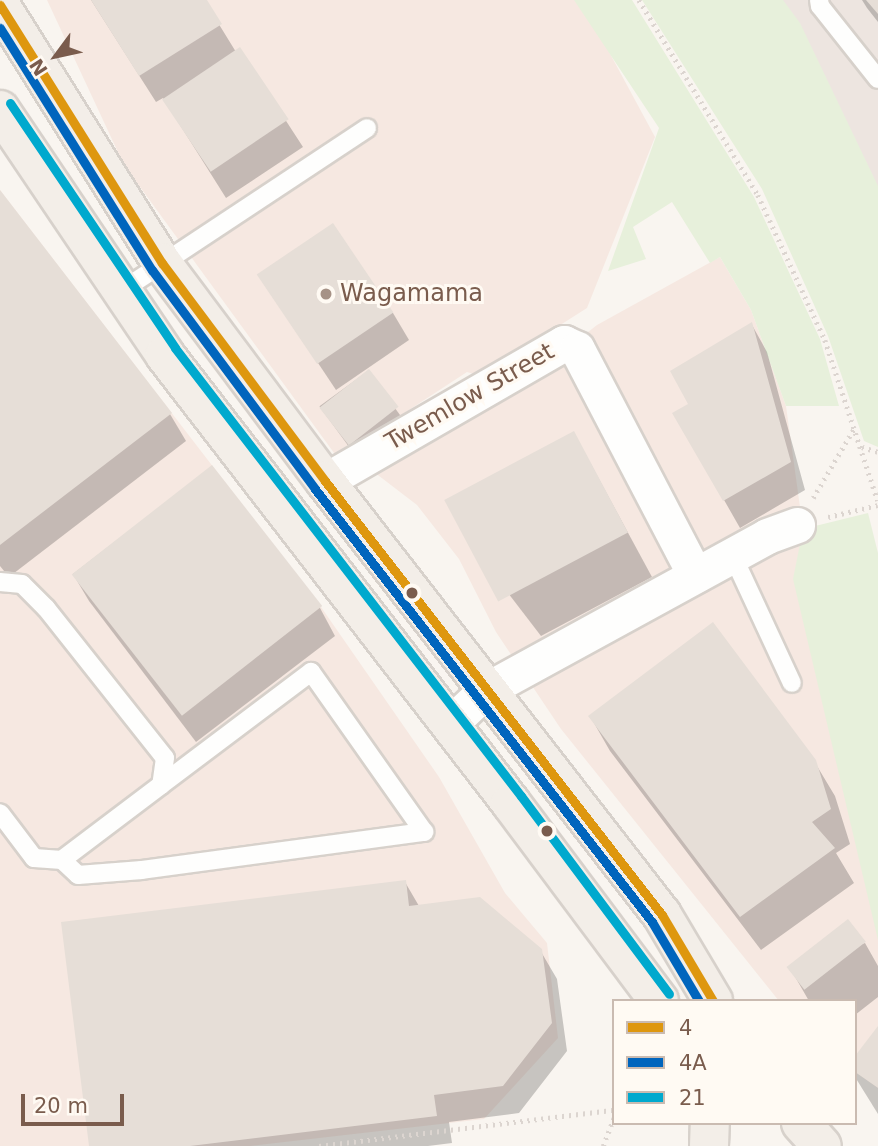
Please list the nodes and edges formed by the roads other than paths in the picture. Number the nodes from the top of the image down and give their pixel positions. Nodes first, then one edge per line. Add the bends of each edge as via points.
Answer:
1 (24, 0) edge
2 (819, 0) edge
3 (0, 5) edge
4 (878, 79) edge
5 (0, 110) edge
6 (366, 128) dead end
7 (94, 155) junction
8 (162, 263) junction
9 (121, 291) junction
10 (325, 481) junction
11 (797, 525) road end
12 (732, 554) junction
13 (695, 575) junction
14 (0, 582) edge
15 (792, 683) dead end
16 (486, 690) junction
17 (450, 724) junction
18 (161, 785) junction
19 (0, 813) edge
20 (62, 860) junction
21 (657, 999) edge
22 (712, 999) edge
23 (710, 1125) edge
24 (803, 1125) edge
25 (709, 1146) edge
26 (822, 1146) edge

1 - 7 main road
2 - 4 lane
3 - 7 main road
5 - 9 main road
6 - 8 lane
7 - 8 main road
8 - 9 lane
8 - 10 main road
9 - 17 main road via 165,355
10 - 13 street, Twemlow Street via 564,343 577,349
10 - 16 main road
11 - 12 street
12 - 13 street
12 - 15 lane
13 - 16 street
14 - 18 lane via 22,584 46,608 148,736 165,758
16 - 17 street
16 - 22 main road via 662,915
17 - 21 main road
18 - 20 lane
18 - 20 lane via 311,673 424,832 78,875
19 - 20 lane via 34,858
23 - 25 main road
24 - 26 main road

